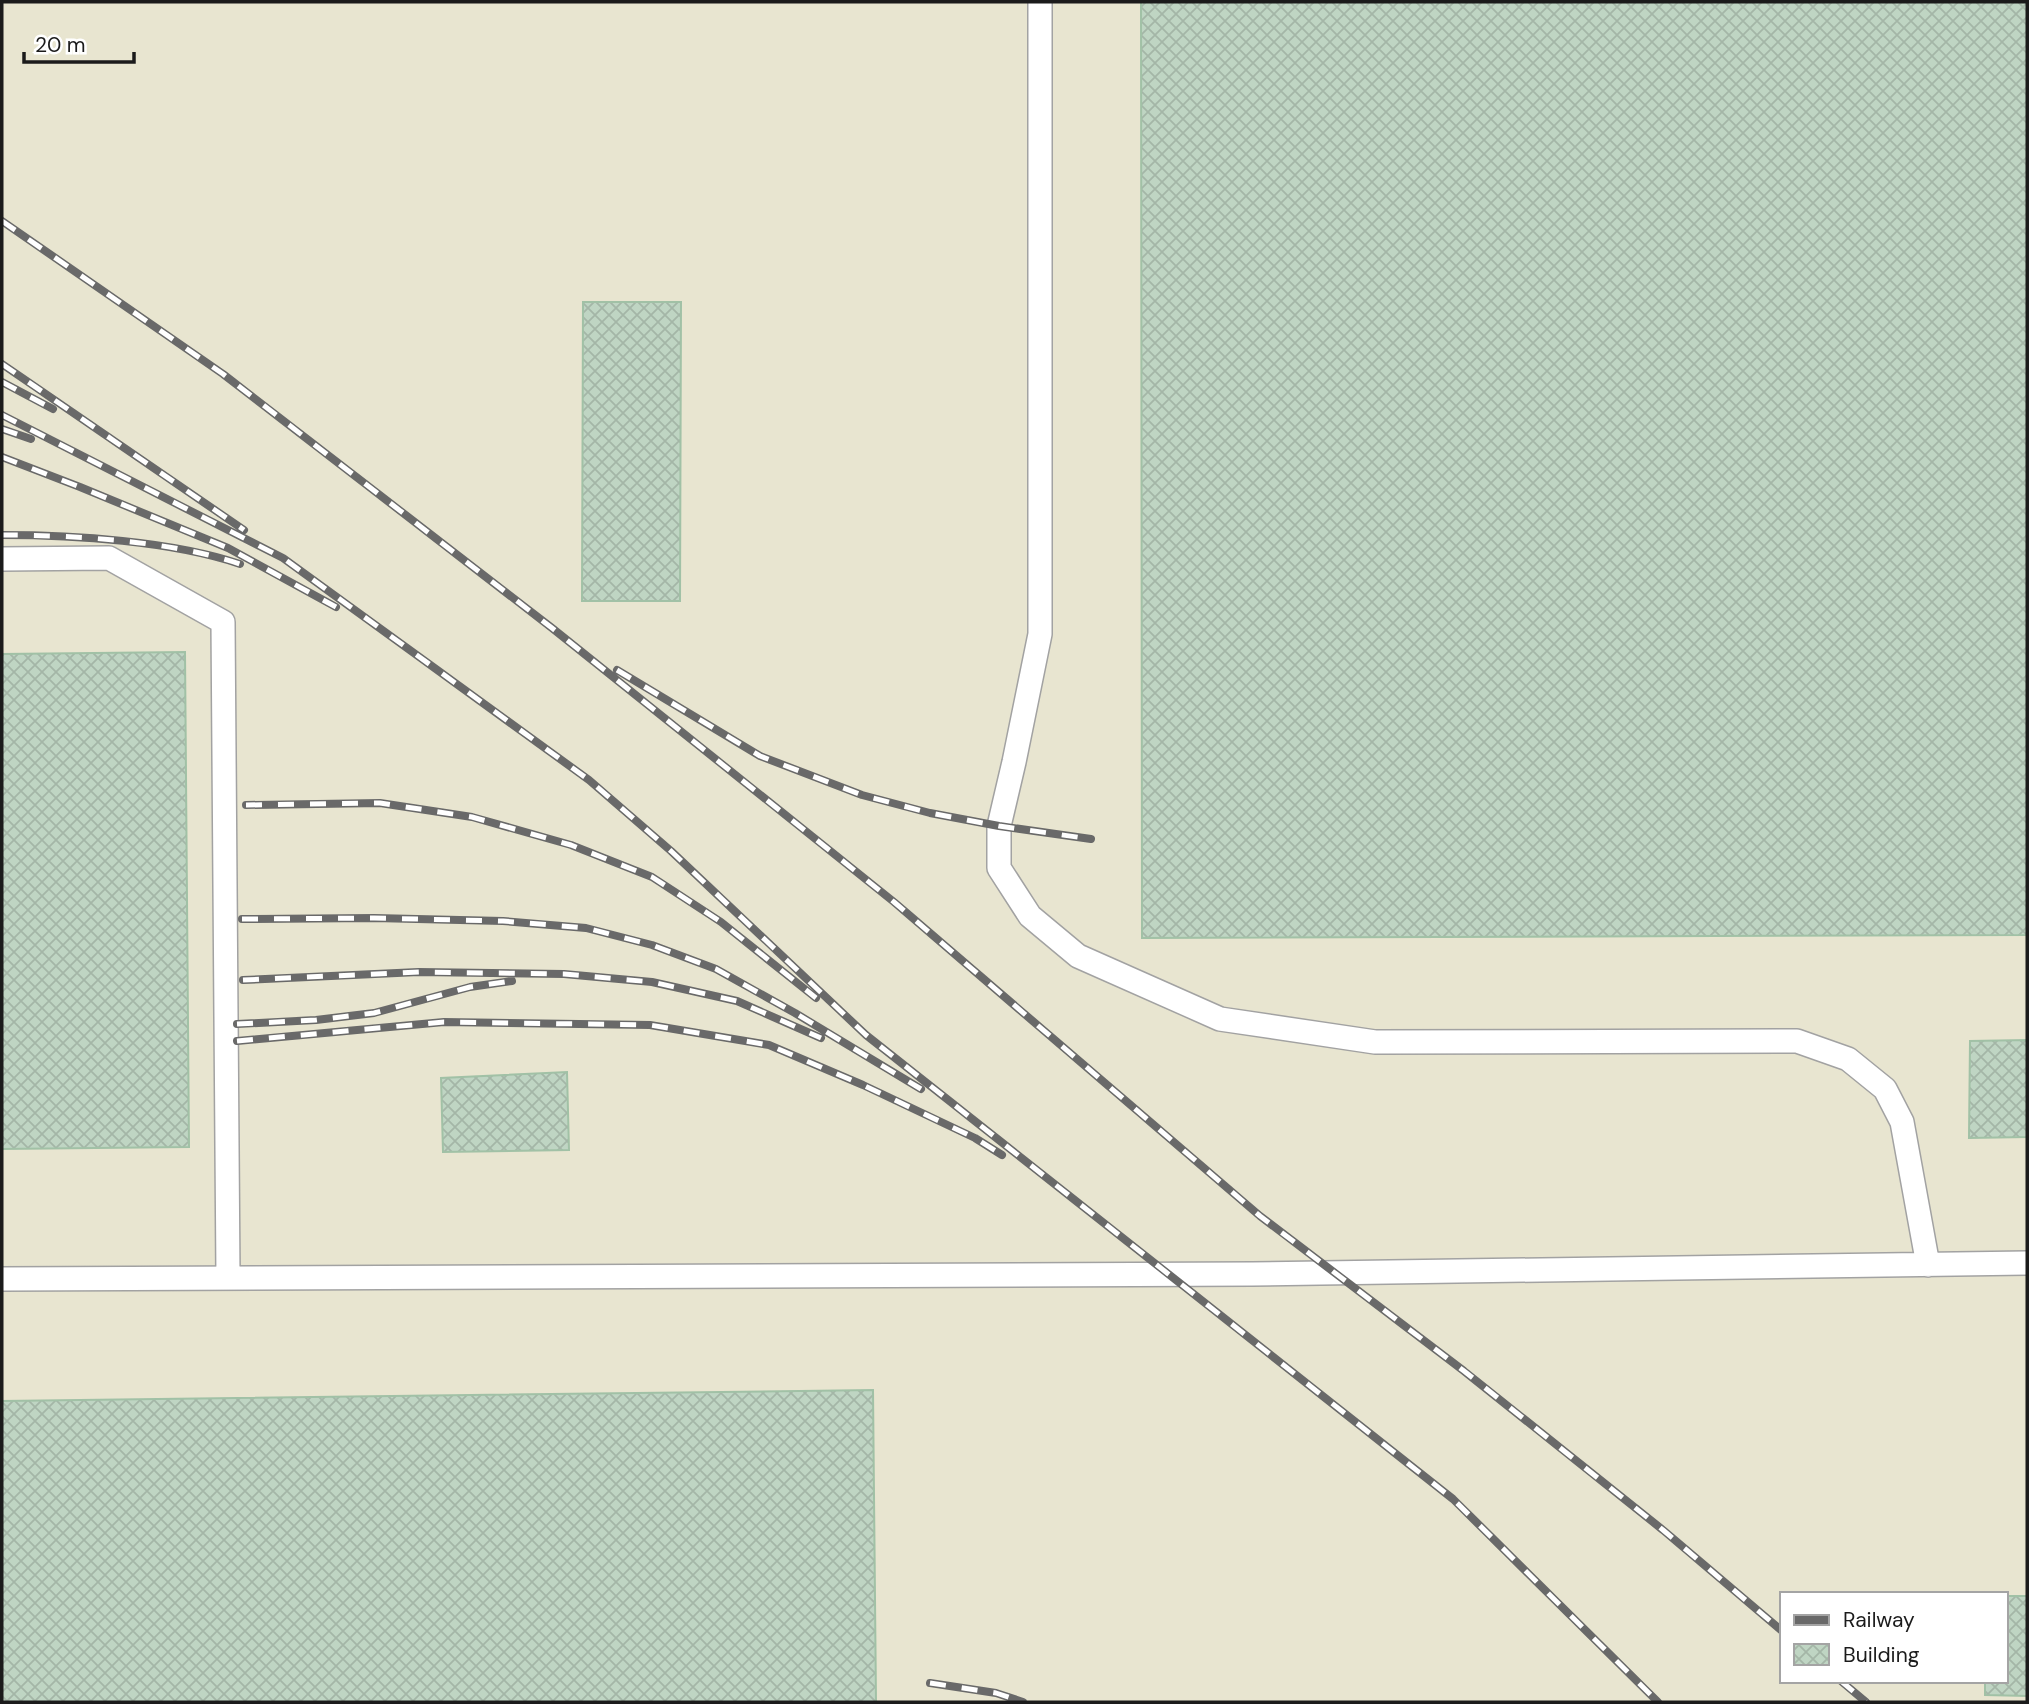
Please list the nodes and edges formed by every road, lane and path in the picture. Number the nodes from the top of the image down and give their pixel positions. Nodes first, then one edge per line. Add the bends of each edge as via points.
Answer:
1 (1040, 2) edge
2 (2, 559) edge
3 (2027, 1263) edge
4 (1928, 1265) junction
5 (228, 1278) junction
6 (2, 1279) edge

1 - 4 lane via 1040,634 999,826 999,868 1030,916 1078,956 1220,1018 1375,1042 1797,1041 1848,1059 1885,1090 1902,1122
2 - 5 lane via 109,558 223,622
3 - 4 lane
4 - 5 lane via 1238,1274
5 - 6 lane

